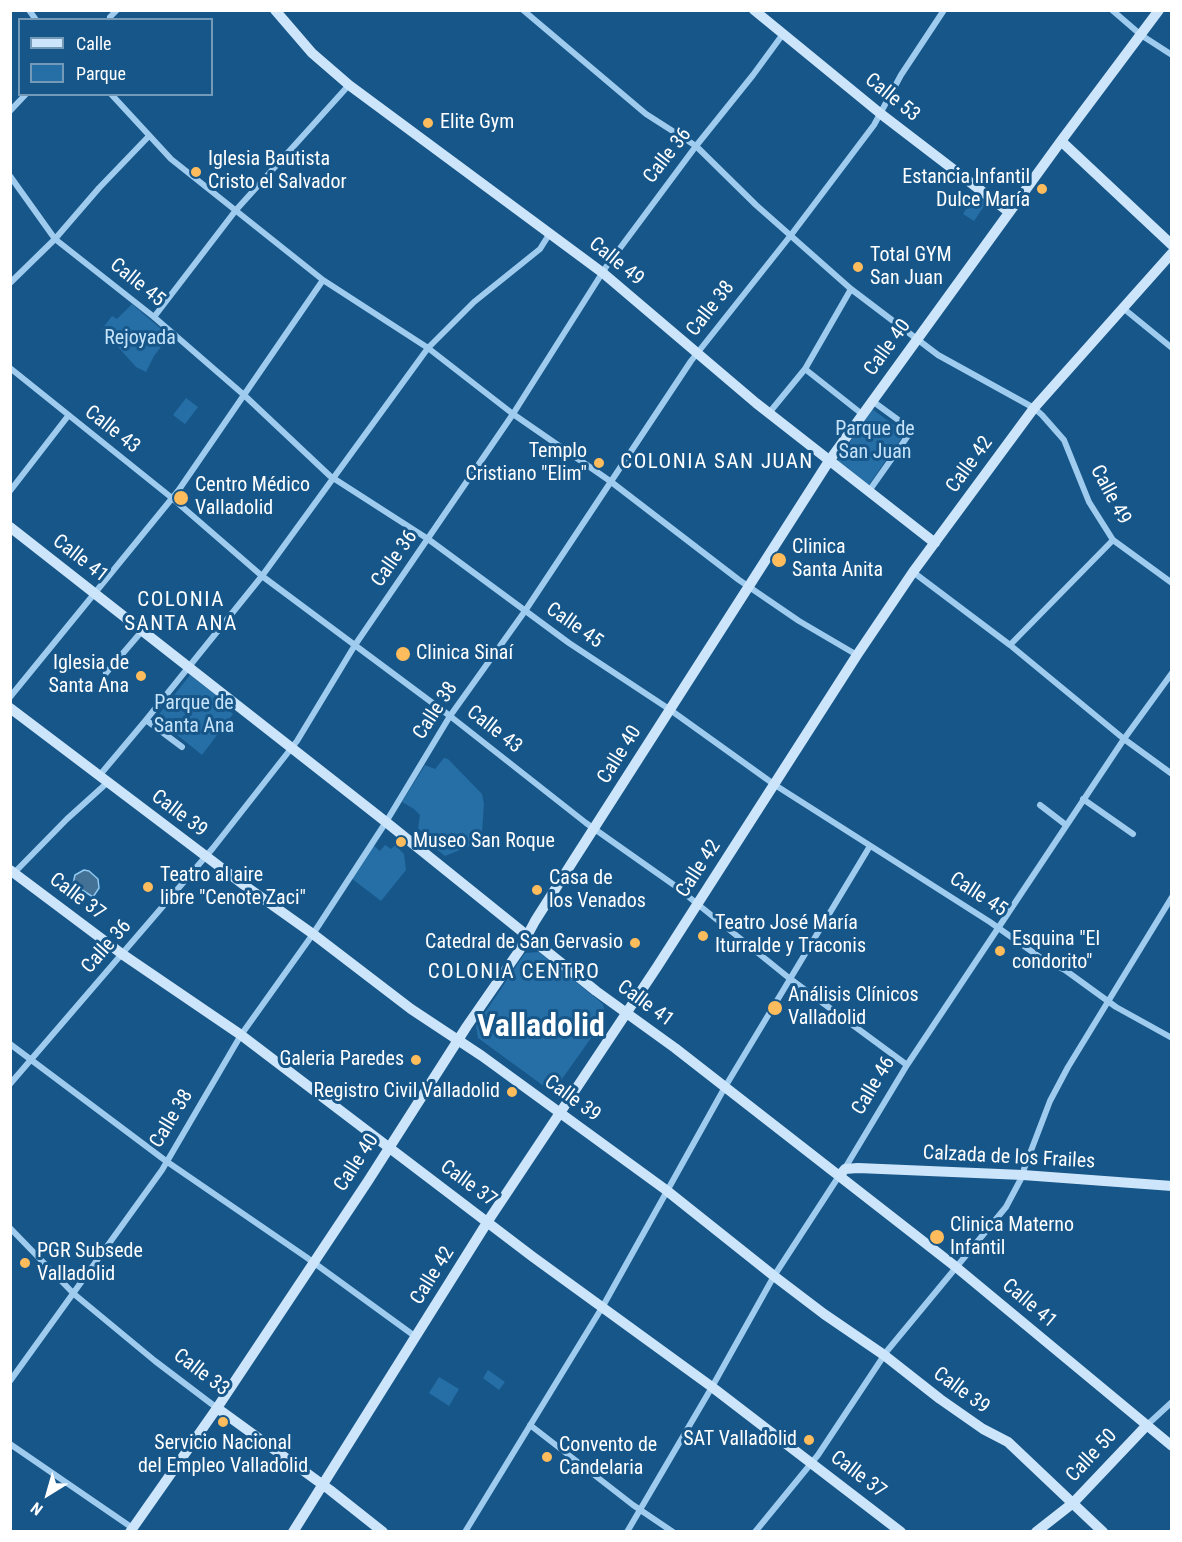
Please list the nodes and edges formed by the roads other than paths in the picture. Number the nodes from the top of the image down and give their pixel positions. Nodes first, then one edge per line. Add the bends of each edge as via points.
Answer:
1 (117, 10) edge
2 (275, 10) edge
3 (523, 10) edge
4 (754, 10) edge
5 (944, 10) edge
6 (1112, 10) edge
7 (1159, 10) edge
8 (110, 17) dead end
9 (783, 34) junction
10 (1141, 35) junction
11 (1172, 56) edge
12 (349, 85) junction
13 (24, 96) edge
14 (113, 96) edge
15 (10, 111) edge
16 (881, 114) junction
17 (149, 136) junction
18 (1060, 141) junction
19 (696, 146) junction
20 (10, 176) edge
21 (236, 210) junction
22 (1009, 212) junction
23 (550, 233) junction
24 (791, 235) junction
25 (55, 239) junction
26 (1172, 245) edge
27 (1172, 253) edge
28 (603, 273) junction
29 (323, 280) junction
30 (10, 283) edge
31 (851, 289) junction
32 (1123, 308) junction
33 (154, 317) junction
34 (916, 339) junction
35 (428, 348) junction
36 (1172, 348) edge
37 (698, 352) junction
38 (10, 368) edge
39 (805, 369) junction
40 (244, 395) junction
41 (872, 400) junction
42 (1034, 408) junction
43 (769, 413) junction
44 (513, 414) junction
45 (862, 414) junction
46 (68, 416) junction
47 (829, 461) junction
48 (333, 478) junction
49 (610, 481) junction
50 (10, 491) edge
51 (869, 491) junction
52 (172, 498) junction
53 (10, 527) edge
54 (429, 539) junction
55 (1113, 540) junction
56 (935, 543) junction
57 (914, 572) junction
58 (262, 576) junction
59 (1172, 583) edge
60 (748, 586) junction
61 (96, 594) junction
62 (525, 611) junction
63 (142, 631) junction
64 (355, 645) junction
65 (1010, 645) junction
66 (857, 655) junction
67 (188, 668) junction
68 (106, 673) dead end
69 (1172, 673) edge
70 (10, 697) edge
71 (10, 708) edge
72 (669, 710) junction
73 (450, 716) junction
74 (146, 720) junction
75 (1124, 739) junction
76 (182, 747) dead end
77 (292, 747) junction
78 (1172, 774) edge
79 (103, 779) junction
80 (775, 785) junction
81 (1083, 799) junction
82 (1040, 805) dead end
83 (386, 822) junction
84 (1066, 825) junction
85 (595, 828) junction
86 (1133, 834) dead end
87 (870, 846) junction
88 (206, 857) junction
89 (12, 873) edge
90 (1172, 897) edge
91 (699, 904) junction
92 (998, 928) junction
93 (312, 934) junction
94 (527, 935) junction
95 (122, 954) junction
96 (789, 978) junction
97 (1109, 1002) junction
98 (626, 1012) junction
99 (241, 1035) junction
100 (1172, 1038) edge
101 (458, 1040) junction
102 (10, 1044) edge
103 (31, 1060) junction
104 (907, 1065) junction
105 (10, 1084) edge
106 (725, 1087) junction
107 (559, 1113) junction
108 (389, 1147) junction
109 (166, 1161) junction
110 (842, 1172) junction
111 (1023, 1175) junction
112 (1172, 1186) edge
113 (666, 1190) junction
114 (488, 1221) junction
115 (10, 1228) edge
116 (314, 1263) junction
117 (956, 1267) junction
118 (774, 1276) junction
119 (74, 1294) junction
120 (603, 1306) junction
121 (416, 1336) junction
122 (885, 1355) junction
123 (10, 1381) edge
124 (712, 1387) junction
125 (1172, 1402) edge
126 (217, 1408) junction
127 (530, 1425) junction
128 (1146, 1425) junction
129 (10, 1444) edge
130 (1172, 1446) edge
131 (812, 1462) junction
132 (322, 1485) junction
133 (1073, 1503) junction
134 (641, 1510) junction
135 (133, 1530) edge
136 (293, 1532) edge
137 (383, 1532) edge
138 (465, 1532) edge
139 (627, 1532) edge
140 (673, 1532) edge
141 (754, 1532) edge
142 (902, 1532) edge
143 (1036, 1532) edge
144 (1103, 1532) edge

1 - 8 street
2 - 12 main road, Calle 49 via 312,53
3 - 19 street, Calle 49 via 646,114
4 - 9 main road, Calle 53
5 - 16 street, Calle 38 via 901,75
6 - 10 street
7 - 10 main road, Calle 40
9 - 16 main road, Calle 53
9 - 19 street, Calle 36
10 - 11 street
10 - 18 main road, Calle 40
12 - 21 street
12 - 23 main road, Calle 49
13 - 15 street
14 - 17 street
16 - 22 main road, Calle 53
16 - 24 street, Calle 38
17 - 21 street
17 - 25 street
18 - 22 main road, Calle 40
18 - 26 main road
19 - 24 street, Calle 49
19 - 28 street, Calle 36
20 - 25 street, Calle 45
21 - 29 street
21 - 33 street
22 - 34 main road, Calle 40
23 - 28 main road, Calle 49
23 - 35 street via 540,249 474,302
24 - 31 street, Calle 49
24 - 37 street, Calle 38
25 - 30 street
25 - 33 street, Calle 45
27 - 32 main road, Calle 42
28 - 37 main road, Calle 49
28 - 44 street, Calle 36
29 - 35 street
29 - 40 street
31 - 34 street, Calle 49
31 - 39 street
32 - 36 street
32 - 42 main road, Calle 42
33 - 40 street, Calle 45
34 - 41 main road, Calle 40
34 - 42 street, Calle 49 via 958,368
35 - 44 street
35 - 48 street
37 - 43 main road, Calle 49
37 - 49 street, Calle 38
38 - 46 street, Calle 43
39 - 43 street
39 - 45 street
40 - 48 street, Calle 45
40 - 52 street
41 - 45 main road, Calle 40
41 - 51 street via 912,430
42 - 55 street, Calle 49 via 1064,440 1089,502
42 - 56 main road, Calle 42
43 - 47 main road, Calle 49
44 - 49 street
44 - 54 street, Calle 36
45 - 47 main road, Calle 40
46 - 50 street
46 - 52 street, Calle 43
47 - 51 main road, Calle 49
47 - 60 main road, Calle 40
48 - 54 street, Calle 45
48 - 58 street
49 - 60 street
49 - 62 street, Calle 38
51 - 56 main road, Calle 49
52 - 58 street, Calle 43
52 - 61 street
53 - 61 main road, Calle 41
54 - 62 street, Calle 45
54 - 64 street, Calle 36
55 - 59 street, Calle 49
55 - 65 street
56 - 57 main road, Calle 42
57 - 65 street
57 - 66 main road, Calle 42
58 - 64 street, Calle 43
58 - 67 street
60 - 66 street
60 - 72 main road, Calle 40
61 - 63 main road, Calle 41
61 - 70 street
62 - 72 street, Calle 45
62 - 73 street, Calle 38
63 - 67 main road, Calle 41
63 - 68 street
64 - 73 street, Calle 43
64 - 77 street, Calle 36
65 - 75 street
66 - 80 main road, Calle 42
67 - 74 street
67 - 77 main road, Calle 41
69 - 75 street, Calle 46
71 - 79 main road, Calle 39
72 - 80 street, Calle 45
72 - 85 main road, Calle 40
73 - 83 street, Calle 38
73 - 85 street, Calle 43
74 - 76 street
74 - 79 street
75 - 78 street
75 - 81 street, Calle 46
77 - 83 main road, Calle 41
77 - 88 street, Calle 36
79 - 88 main road, Calle 39
79 - 89 street
80 - 87 street, Calle 45
80 - 91 main road, Calle 42
81 - 84 street, Calle 46
81 - 86 street
82 - 84 street
83 - 93 street, Calle 38
83 - 94 main road, Calle 41
84 - 92 street, Calle 46
85 - 91 street, Calle 43
85 - 94 main road, Calle 40
87 - 92 street, Calle 45
87 - 96 street
88 - 93 main road, Calle 39
88 - 95 street, Calle 36
89 - 95 main road, Calle 37
90 - 97 street
91 - 96 street, Calle 43
91 - 98 main road, Calle 42
92 - 97 street, Calle 45
92 - 104 street, Calle 46
93 - 99 street, Calle 38
93 - 101 main road, Calle 39
94 - 98 main road, Calle 41
94 - 101 main road, Calle 40
95 - 99 main road, Calle 37
95 - 103 street, Calle 36
96 - 104 street, Calle 43
96 - 106 street
97 - 100 street, Calle 45
97 - 111 street via 1050,1101
98 - 106 main road, Calle 41
98 - 107 main road, Calle 42
99 - 108 main road, Calle 37
99 - 109 street, Calle 38
101 - 107 main road, Calle 39
101 - 108 main road, Calle 40
102 - 103 street
103 - 105 street, Calle 36
103 - 109 street
104 - 110 street, Calle 46
106 - 110 main road, Calle 41 via 787,1137
106 - 113 street
107 - 113 main road, Calle 39
107 - 114 main road, Calle 42
108 - 114 main road, Calle 37
108 - 116 main road, Calle 40
109 - 116 street
109 - 119 street, Calle 38
110 - 111 main road, Calzada de los Frailes
110 - 117 main road, Calle 41
110 - 118 street, Calle 46
111 - 112 main road, Calzada de los Frailes
111 - 117 street via 1006,1207
113 - 118 main road, Calle 39
113 - 120 street
114 - 120 main road, Calle 37
114 - 121 main road, Calle 42
115 - 119 street, Calle 33
116 - 121 street
116 - 126 main road, Calle 40
117 - 122 street
117 - 128 main road, Calle 41
118 - 122 main road, Calle 39
118 - 124 street, Calle 46
119 - 123 street, Calle 38
119 - 126 street, Calle 33
120 - 124 main road, Calle 37
120 - 127 street
121 - 132 main road, Calle 42
122 - 131 street
122 - 133 main road, Calle 39 via 940,1399 1008,1442
124 - 131 main road, Calle 37
124 - 134 street, Calle 46
125 - 128 street, Calle 50
126 - 132 main road, Calle 33
126 - 135 main road, Calle 40
127 - 134 street
127 - 138 street
128 - 130 main road, Calle 41
128 - 133 main road, Calle 50
129 - 135 street
131 - 141 street
131 - 142 main road, Calle 37
132 - 136 main road, Calle 42
132 - 137 main road, Calle 33
133 - 143 main road, Calle 50
133 - 144 main road, Calle 39
134 - 139 street, Calle 46
134 - 140 street

